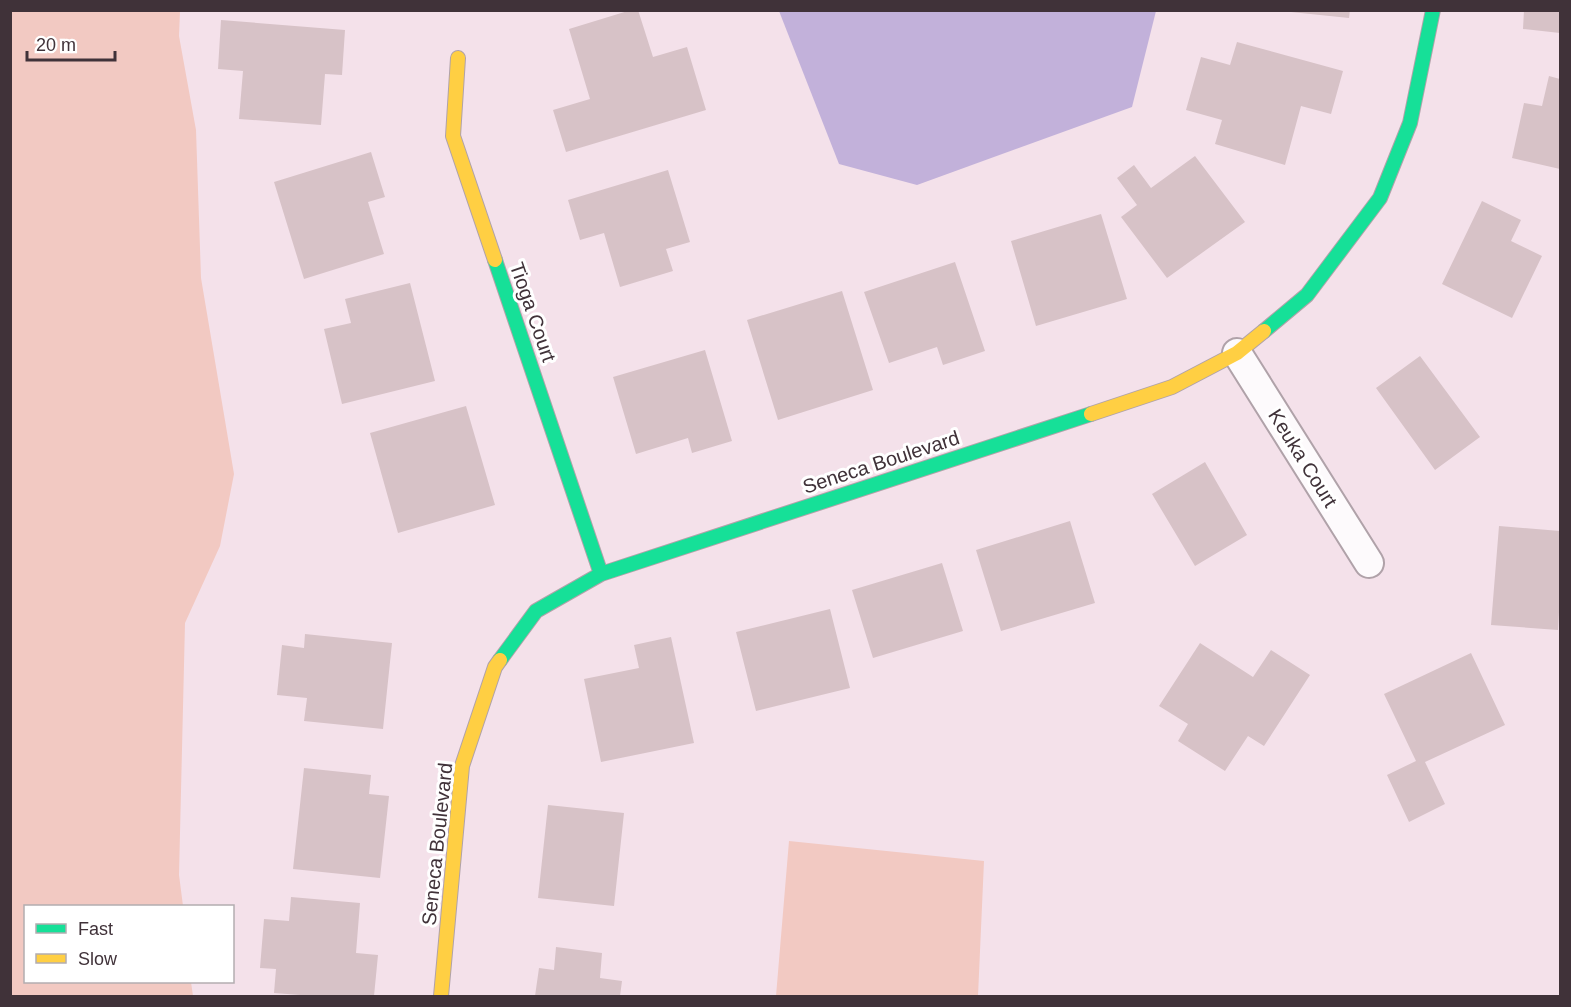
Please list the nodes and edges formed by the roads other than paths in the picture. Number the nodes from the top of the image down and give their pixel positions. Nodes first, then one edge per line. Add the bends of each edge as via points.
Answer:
1 (1433, 10) edge
2 (458, 58) dead end
3 (1237, 353) junction
4 (1369, 563) dead end
5 (601, 574) junction
6 (441, 996) edge

1 - 3 street, Seneca Boulevard via 1410,123 1380,198 1307,295
2 - 5 street, Tioga Court via 453,136
3 - 4 street, Keuka Court
3 - 5 street, Seneca Boulevard via 1172,387
5 - 6 street, Seneca Boulevard via 536,612 495,667 462,766

